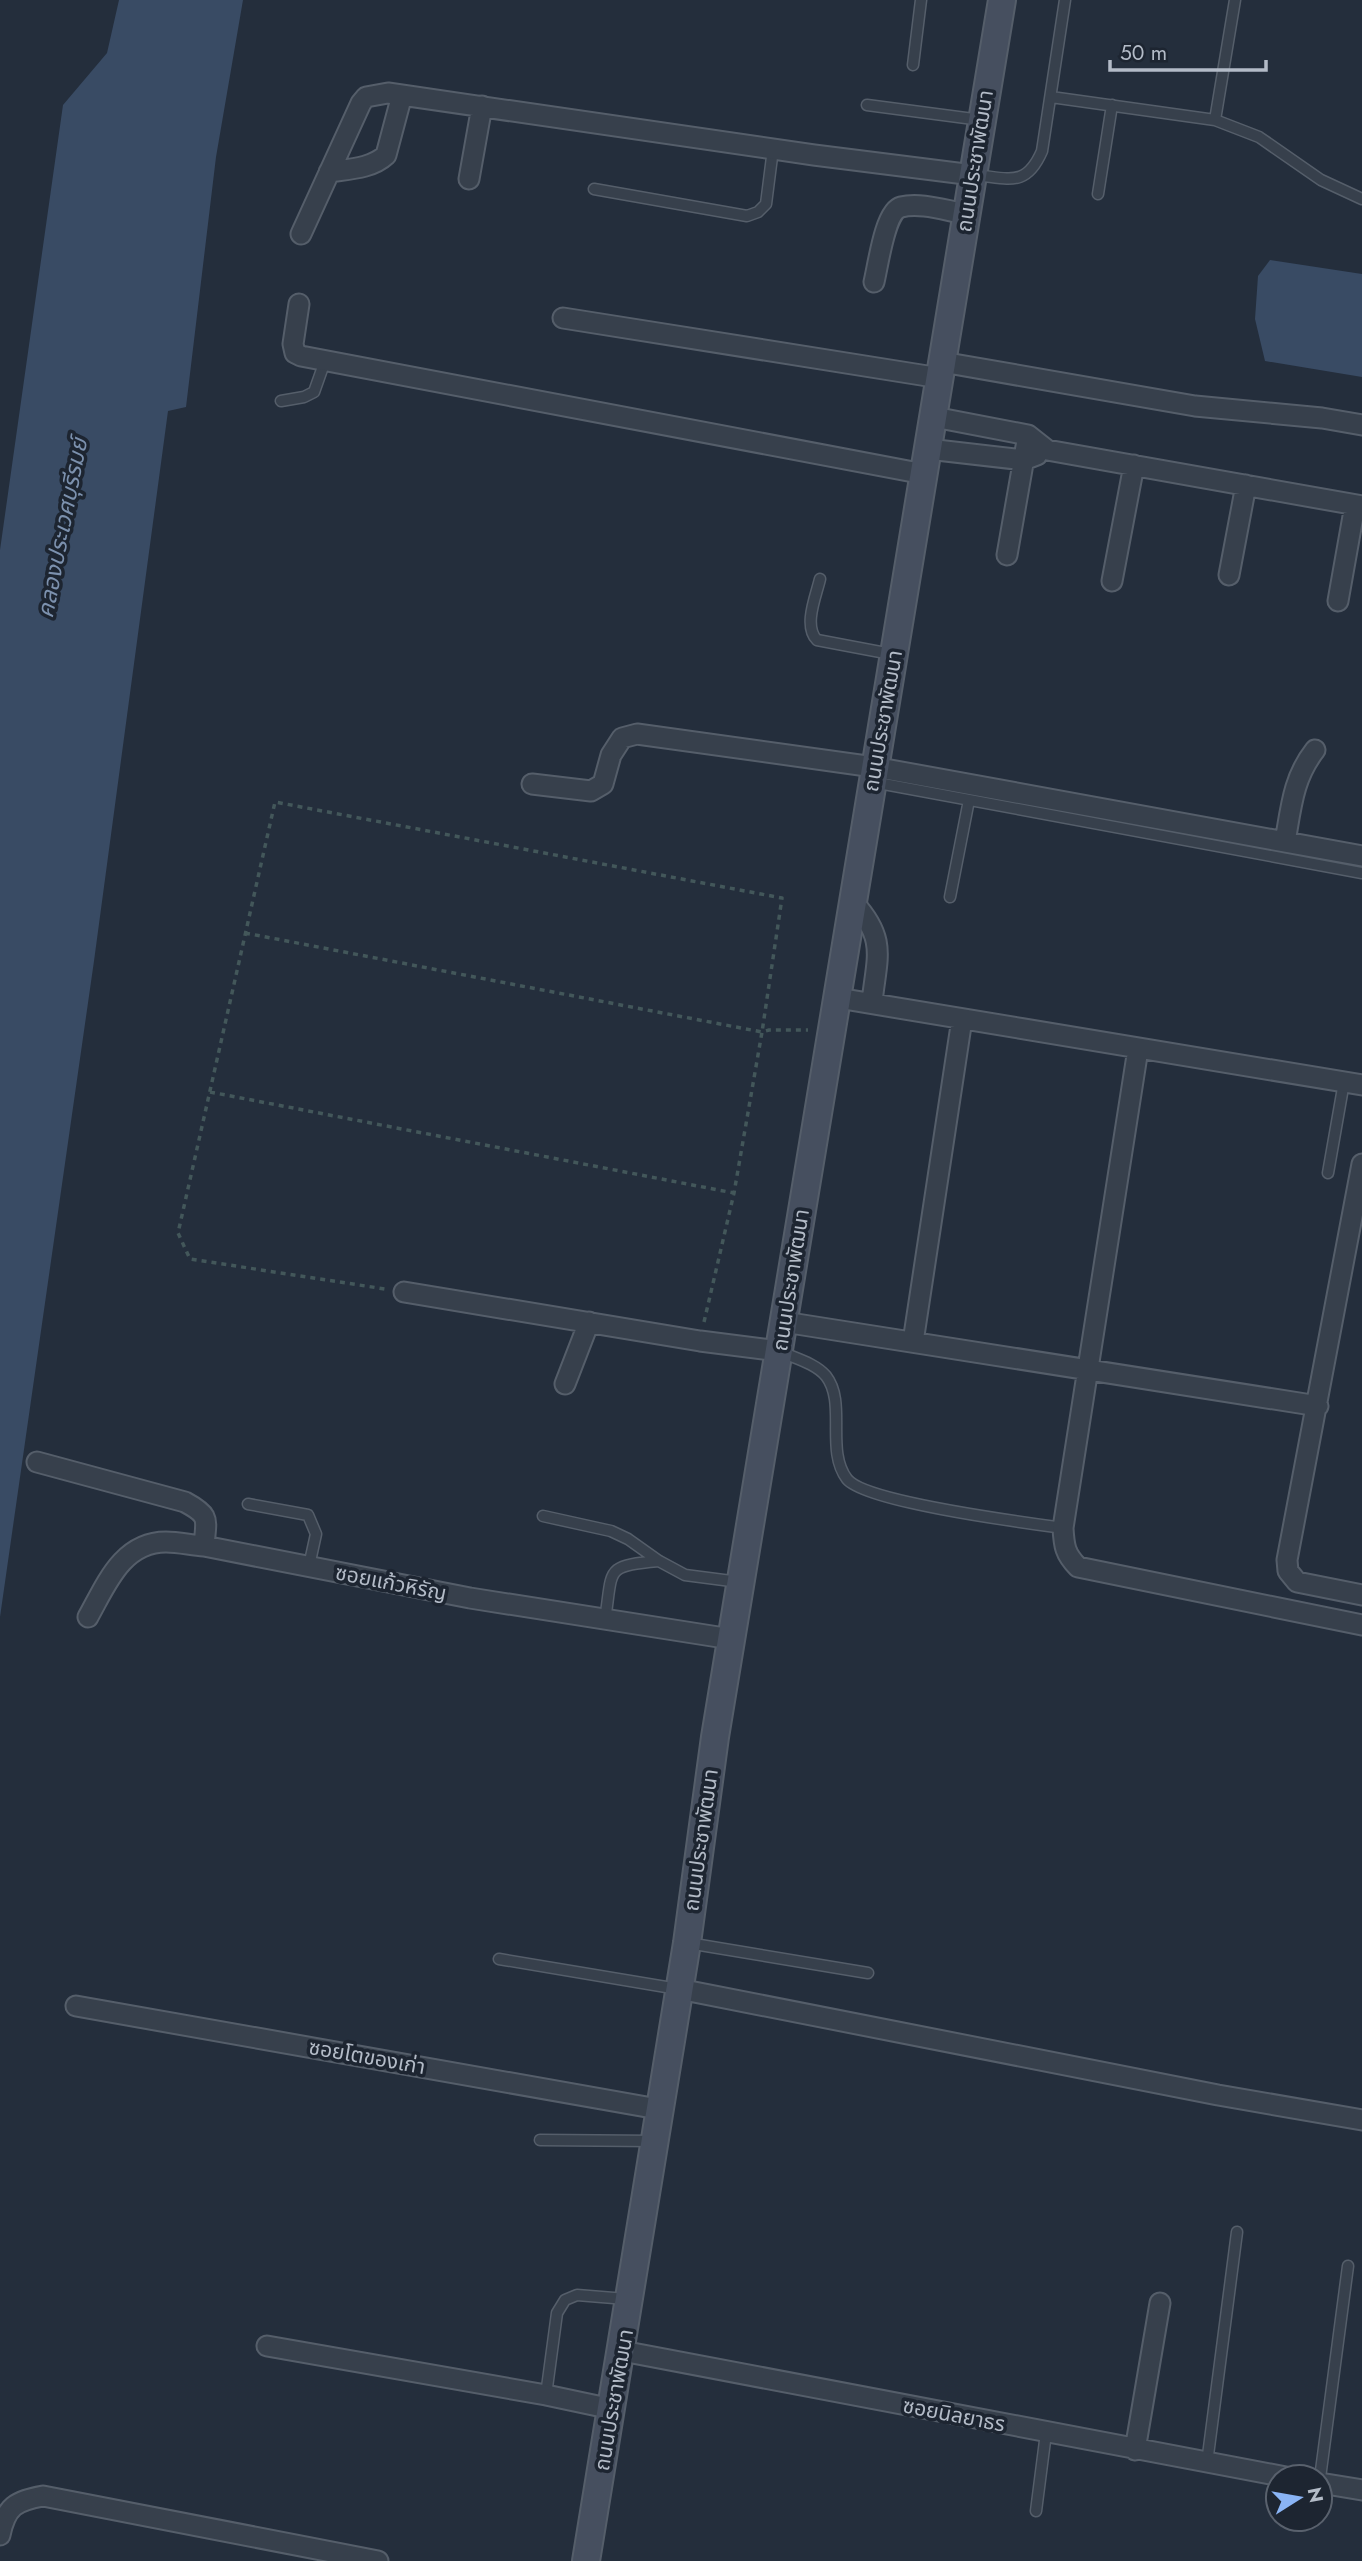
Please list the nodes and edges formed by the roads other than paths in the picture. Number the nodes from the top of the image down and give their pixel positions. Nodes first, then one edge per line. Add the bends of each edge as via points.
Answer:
1 (921, 0) edge
2 (1002, 0) edge
3 (1065, 0) edge
4 (1235, 0) edge
5 (913, 65) dead end
6 (402, 95) junction
7 (1051, 97) junction
8 (1112, 105) junction
9 (482, 106) junction
10 (867, 106) dead end
11 (982, 120) junction
12 (1215, 120) junction
13 (773, 149) junction
14 (329, 172) junction
15 (973, 175) junction
16 (469, 179) dead end
17 (594, 189) dead end
18 (1098, 194) dead end
19 (1362, 199) edge
20 (967, 214) junction
21 (301, 234) dead end
22 (874, 282) dead end
23 (299, 304) dead end
24 (563, 318) dead end
25 (325, 361) junction
26 (941, 370) junction
27 (281, 401) dead end
28 (934, 417) junction
29 (1362, 425) edge
30 (1028, 435) junction
31 (1047, 450) junction
32 (1024, 460) junction
33 (926, 462) junction
34 (1134, 466) junction
35 (1246, 485) junction
36 (1359, 505) edge
37 (1007, 555) dead end
38 (1229, 575) dead end
39 (820, 579) dead end
40 (1112, 580) dead end
41 (1338, 601) dead end
42 (895, 654) junction
43 (1315, 750) dead end
44 (873, 775) junction
45 (532, 784) dead end
46 (969, 800) junction
47 (1285, 842) junction
48 (1362, 856) edge
49 (1362, 873) edge
50 (950, 897) dead end
51 (853, 902) junction
52 (838, 998) junction
53 (872, 1002) junction
54 (962, 1019) junction
55 (1138, 1049) junction
56 (1353, 1084) edge
57 (1362, 1164) edge
58 (1328, 1172) dead end
59 (404, 1292) road end
60 (589, 1322) junction
61 (784, 1322) junction
62 (913, 1342) junction
63 (779, 1351) junction
64 (1088, 1370) junction
65 (565, 1384) dead end
66 (1318, 1406) junction
67 (37, 1462) dead end
68 (248, 1504) dead end
69 (544, 1516) dead end
70 (1063, 1528) junction
71 (204, 1546) junction
72 (659, 1560) junction
73 (309, 1566) junction
74 (741, 1583) junction
75 (1362, 1595) edge
76 (88, 1617) dead end
77 (605, 1619) junction
78 (1362, 1625) edge
79 (731, 1639) junction
80 (687, 1942) junction
81 (499, 1959) dead end
82 (868, 1973) dead end
83 (679, 1989) junction
84 (76, 2006) dead end
85 (659, 2109) junction
86 (1362, 2120) edge
87 (540, 2140) dead end
88 (654, 2141) junction
89 (1237, 2232) dead end
90 (1348, 2266) dead end
91 (631, 2300) junction
92 (1160, 2303) dead end
93 (267, 2346) dead end
94 (622, 2351) junction
95 (546, 2395) junction
96 (612, 2409) junction
97 (1046, 2432) junction
98 (1135, 2450) junction
99 (1207, 2463) junction
100 (1322, 2463) edge
101 (1264, 2473) edge
102 (1334, 2483) edge
103 (1362, 2490) edge
104 (1037, 2511) dead end
105 (0, 2535) edge
106 (378, 2561) edge
107 (586, 2561) edge

1 - 5 lane
2 - 11 street, ถนนประชาพัฒนา
3 - 7 lane
4 - 12 lane
6 - 9 street
6 - 14 street via 374,94 360,103
6 - 14 street via 386,155 367,166
7 - 8 lane
7 - 15 lane via 1035,167 1022,177
8 - 12 lane
8 - 18 lane
9 - 13 street
9 - 16 street
10 - 11 lane
11 - 15 street, ถนนประชาพัฒนา
12 - 19 lane via 1259,137 1321,180
13 - 15 street
13 - 17 lane via 766,204 747,216
14 - 21 street
15 - 20 street, ถนนประชาพัฒนา
20 - 22 street via 899,207 890,215
20 - 26 street, ถนนประชาพัฒนา
23 - 25 street via 295,353
24 - 26 street
25 - 27 lane via 314,392
25 - 33 street
26 - 28 street, ถนนประชาพัฒนา
26 - 29 street
28 - 30 street
28 - 33 street, ถนนประชาพัฒนา
30 - 31 street
30 - 32 street
31 - 32 street
31 - 34 street
32 - 33 street
32 - 37 street
33 - 42 street, ถนนประชาพัฒนา
34 - 35 street
34 - 40 street
35 - 36 street
35 - 38 street
36 - 41 street
39 - 42 lane via 811,634
42 - 44 street, ถนนประชาพัฒนา
43 - 47 street via 1294,785
44 - 45 street via 637,734 622,738 611,755 603,783 591,791
44 - 46 lane
44 - 47 street
44 - 51 street, ถนนประชาพัฒนา
46 - 49 lane
46 - 50 lane
47 - 48 street
51 - 52 street, ถนนประชาพัฒนา
51 - 53 street via 874,930 878,947
52 - 53 street
52 - 61 street, ถนนประชาพัฒนา
53 - 54 street
54 - 55 street
54 - 62 street
55 - 56 street
55 - 64 street
56 - 58 lane
57 - 66 street
59 - 60 street
60 - 63 street
60 - 65 street
61 - 62 street
61 - 63 street, ถนนประชาพัฒนา
62 - 64 street
63 - 70 lane via 815,1367 827,1378 835,1404 837,1461 848,1481 870,1493 988,1518
63 - 74 street, ถนนประชาพัฒนา
64 - 66 street
64 - 70 street
66 - 75 street via 1299,1489 1288,1571 1297,1582
67 - 71 street via 185,1502 202,1511
68 - 73 lane via 308,1515 316,1534
69 - 72 lane via 611,1531
70 - 78 street via 1068,1557 1078,1567
71 - 73 street, ซอยแก้วหิรัญ
71 - 76 street, ซอยแก้วหิรัญ via 165,1542 139,1546 115,1569
72 - 74 lane via 685,1575
72 - 77 lane via 617,1567
73 - 77 street, ซอยแก้วหิรัญ
74 - 79 street, ถนนประชาพัฒนา
77 - 79 street, ซอยแก้วหิรัญ
79 - 80 street, ถนนประชาพัฒนา
80 - 82 lane
80 - 83 street, ถนนประชาพัฒนา
81 - 83 lane
83 - 85 street, ถนนประชาพัฒนา
83 - 86 street
84 - 85 street, ซอยโตของเก่า
85 - 88 street, ถนนประชาพัฒนา
87 - 88 lane
88 - 91 street, ถนนประชาพัฒนา
89 - 99 lane
90 - 100 lane
91 - 94 street, ถนนประชาพัฒนา
91 - 95 lane via 577,2295 565,2300 558,2313
92 - 98 street
93 - 95 street
94 - 96 street, ถนนประชาพัฒนา
94 - 97 street, ซอยนิลยาธร
95 - 96 street
96 - 107 street, ถนนประชาพัฒนา
97 - 98 street, ซอยนิลยาธร
97 - 104 lane
98 - 99 street, ซอยนิลยาธร
99 - 101 street, ซอยนิลยาธร
102 - 103 street
105 - 106 street via 8,2511 21,2500 43,2496

